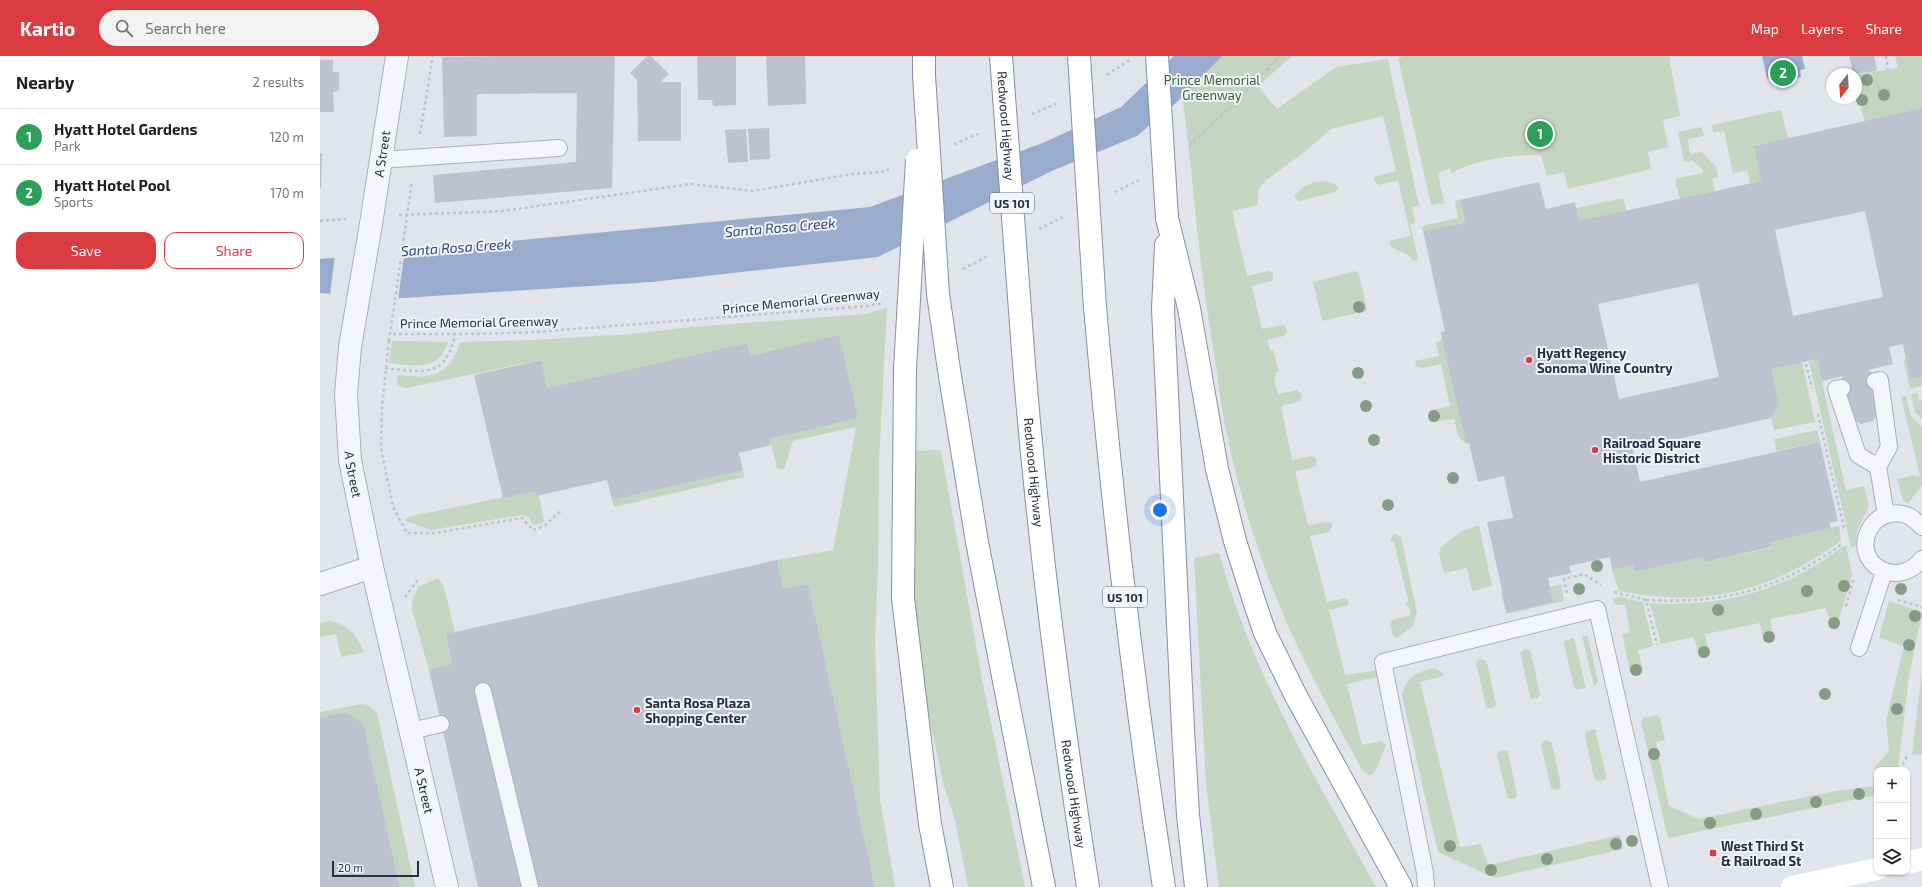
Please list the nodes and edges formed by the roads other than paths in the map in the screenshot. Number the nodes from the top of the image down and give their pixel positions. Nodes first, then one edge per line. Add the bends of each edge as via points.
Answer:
1 (397, 56) edge
2 (1002, 56) edge
3 (1079, 56) edge
4 (1157, 56) edge
5 (924, 65) edge
6 (559, 148) dead end
7 (380, 160) junction
8 (1167, 218) junction
9 (1875, 381) dead end
10 (1842, 388) dead end
11 (1878, 467) junction
12 (1886, 515) junction
13 (1920, 520) edge
14 (1922, 559) edge
15 (372, 567) junction
16 (1884, 572) junction
17 (320, 584) edge
18 (1859, 648) dead end
19 (484, 691) dead end
20 (441, 724) dead end
21 (411, 730) junction
22 (1922, 859) edge
23 (1910, 862) edge
24 (1874, 870) edge
25 (447, 887) edge
26 (530, 887) edge
27 (942, 887) edge
28 (1044, 887) edge
29 (1088, 887) edge
30 (1164, 887) edge
31 (1196, 887) edge
32 (1401, 887) edge
33 (1426, 887) edge
34 (1660, 887) edge
35 (1795, 887) edge

1 - 7 street, A Street
2 - 29 main road, Redwood Highway / US 101, bridge via 1030,443 1049,610
3 - 30 main road, US 101, bridge via 1095,307 1112,494 1149,789
4 - 8 main road, bridge
5 - 27 main road, bridge via 905,369 903,598 930,824
5 - 28 main road, bridge via 937,278 949,370 977,542
6 - 7 lane
7 - 15 street, A Street, bridge via 350,347 346,394 350,460
8 - 31 main road via 1163,309 1183,729 1188,815
8 - 32 main road via 1189,308 1217,469 1235,542 1265,633 1296,696
9 - 11 lane via 1880,380 1889,447
10 - 11 lane via 1836,389 1858,455
11 - 12 lane
12 - 13 lane via 1902,513
12 - 16 lane via 1871,525 1865,542 1870,560
14 - 16 lane via 1910,570 1902,573
15 - 17 street
15 - 21 street, A Street
16 - 18 lane
19 - 26 lane
20 - 21 lane
21 - 25 street, A Street
22 - 23 main road
24 - 35 main road
33 - 34 lane via 1383,662 1597,610

